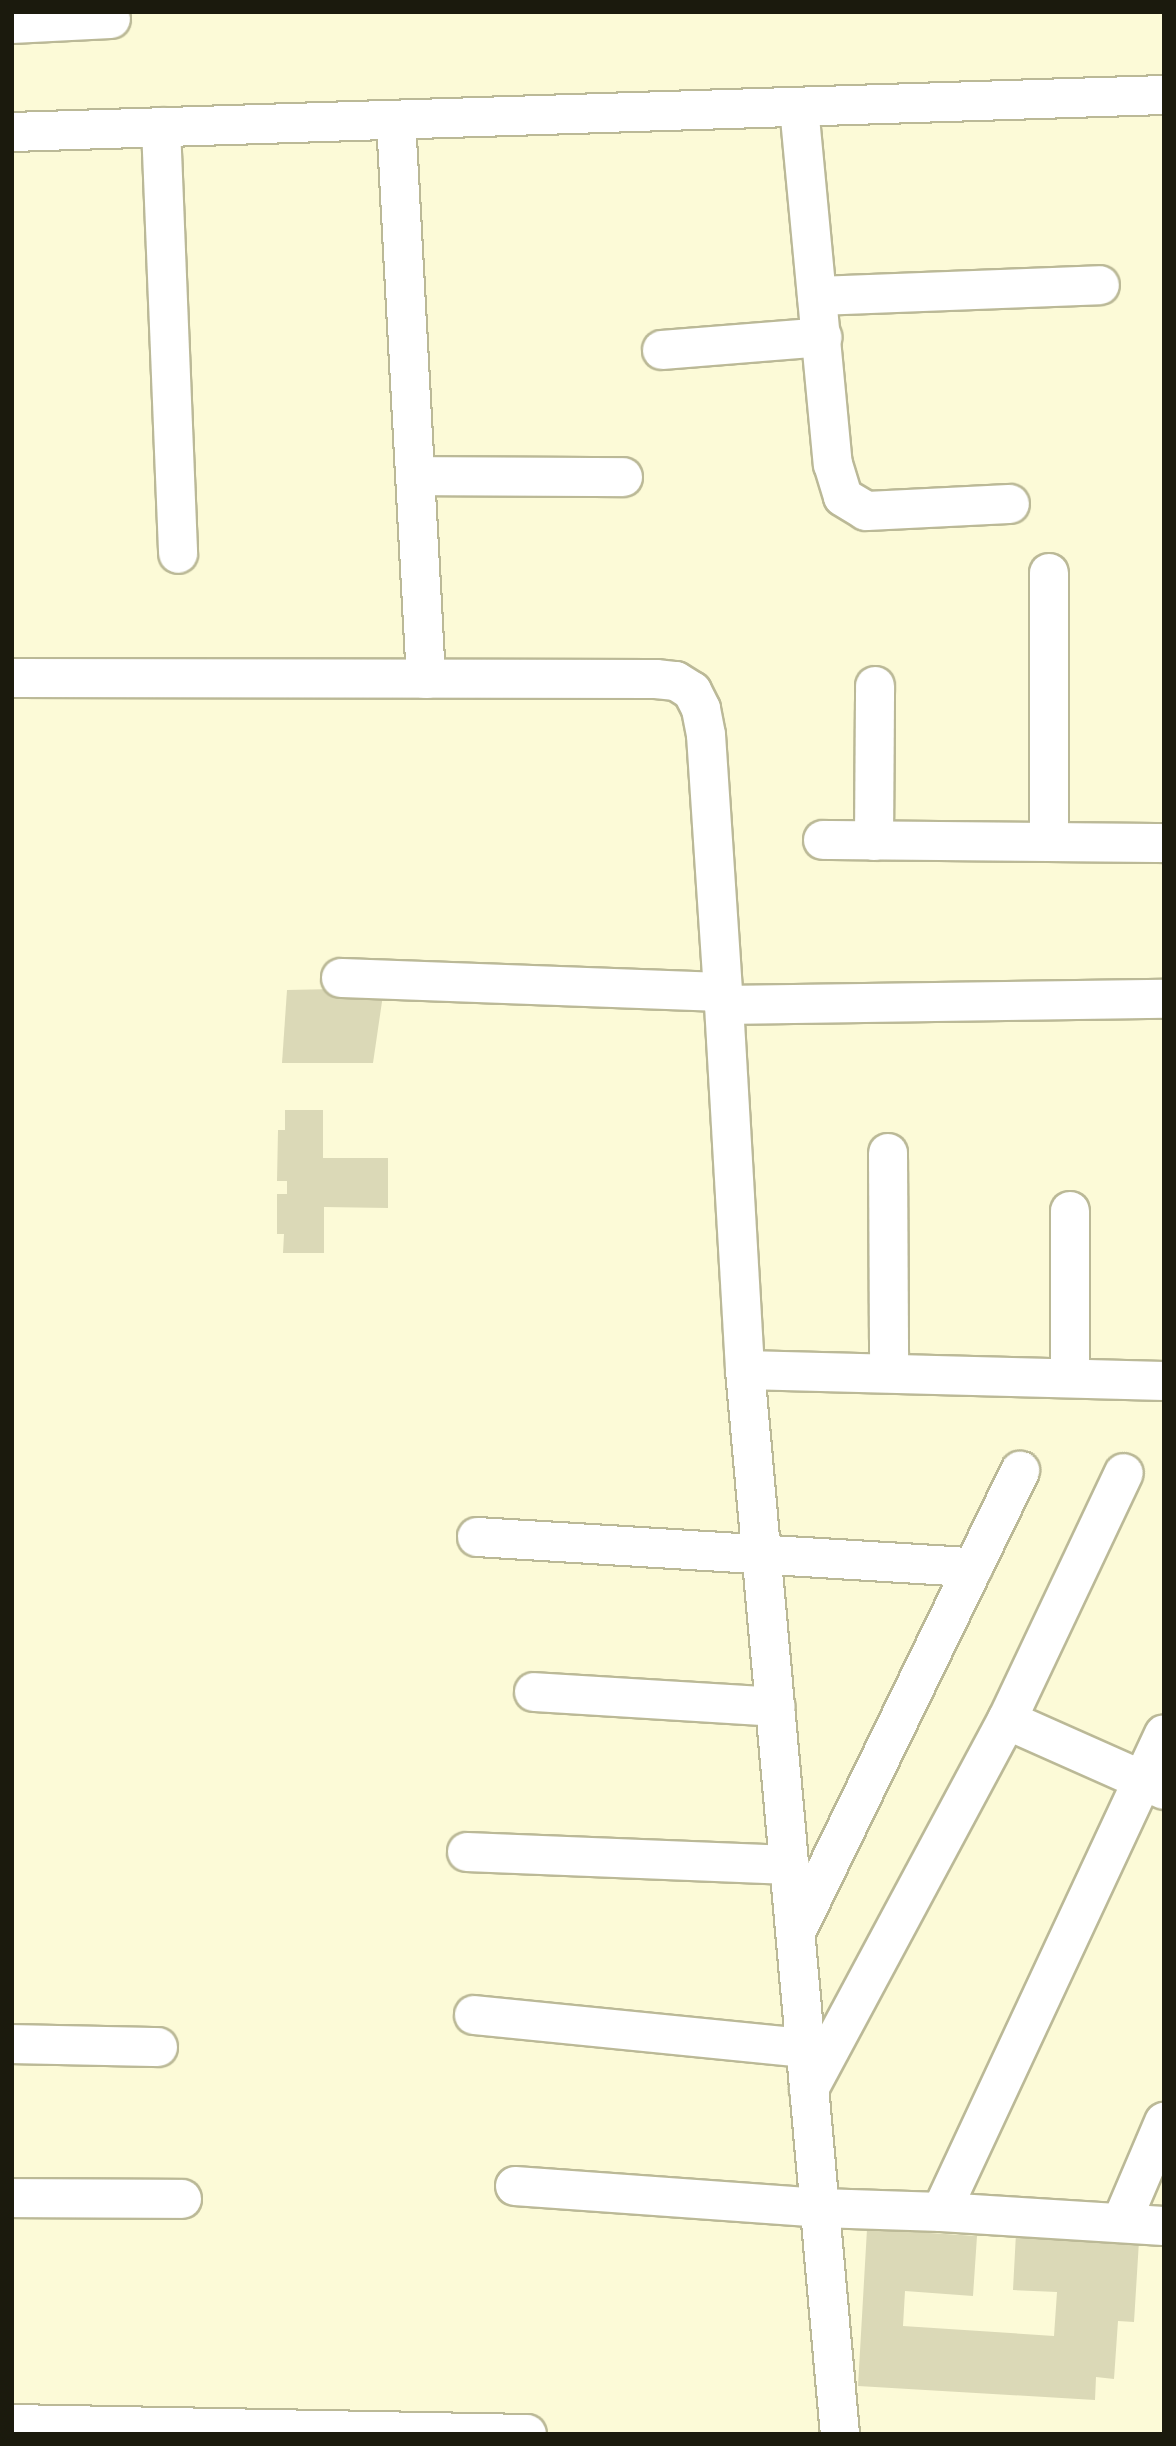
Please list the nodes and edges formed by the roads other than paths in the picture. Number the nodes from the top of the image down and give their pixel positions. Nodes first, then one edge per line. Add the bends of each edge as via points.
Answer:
1 (111, 19) dead end
2 (20, 20) edge
3 (1164, 95) edge
4 (799, 107) junction
5 (396, 120) junction
6 (161, 127) junction
7 (12, 132) edge
8 (1100, 285) dead end
9 (817, 296) junction
10 (821, 337) junction
11 (662, 350) dead end
12 (415, 477) junction
13 (623, 477) dead end
14 (1010, 504) dead end
15 (178, 554) dead end
16 (1049, 573) dead end
17 (12, 678) edge
18 (426, 679) junction
19 (875, 686) dead end
20 (823, 840) dead end
21 (874, 841) junction
22 (1049, 842) junction
23 (1164, 843) edge
24 (341, 978) dead end
25 (724, 998) junction
26 (1164, 999) edge
27 (888, 1153) dead end
28 (1070, 1211) dead end
29 (746, 1370) junction
30 (889, 1373) junction
31 (1070, 1378) junction
32 (1164, 1381) edge
33 (1020, 1471) dead end
34 (1124, 1473) dead end
35 (477, 1537) dead end
36 (762, 1556) junction
37 (973, 1567) junction
38 (534, 1692) dead end
39 (776, 1707) junction
40 (1007, 1720) junction
41 (1164, 1734) edge
42 (1153, 1785) edge
43 (467, 1852) dead end
44 (790, 1865) junction
45 (796, 1932) junction
46 (474, 2015) dead end
47 (12, 2044) edge
48 (158, 2047) dead end
49 (806, 2048) junction
50 (809, 2089) junction
51 (1164, 2122) edge
52 (515, 2186) dead end
53 (12, 2198) edge
54 (182, 2199) dead end
55 (820, 2208) junction
56 (941, 2212) junction
57 (1121, 2223) junction
58 (1164, 2226) edge
59 (12, 2424) edge
60 (527, 2434) edge
61 (840, 2434) edge

1 - 2 street
3 - 4 street
4 - 5 street
4 - 9 street
5 - 6 street
5 - 12 street
6 - 7 street
6 - 15 street
8 - 9 street
9 - 10 street
10 - 11 street
10 - 14 street via 833,464 843,497 866,511
12 - 13 street
12 - 18 street
16 - 22 street
17 - 18 street
18 - 25 street via 656,679 676,681 692,691 706,735
19 - 21 street
20 - 21 street
21 - 22 street
22 - 23 street
24 - 25 street
25 - 26 street
25 - 29 street
27 - 30 street
28 - 31 street
29 - 30 street
29 - 36 street
30 - 31 street
31 - 32 street
33 - 37 street
34 - 40 street
35 - 36 street
36 - 37 street
36 - 39 street
37 - 45 street
38 - 39 street
39 - 44 street
40 - 42 street
40 - 50 street
41 - 42 street
42 - 56 street
43 - 44 street
44 - 45 street
45 - 49 street
46 - 49 street
47 - 48 street
49 - 50 street
50 - 55 street
51 - 57 street
52 - 55 street
53 - 54 street
55 - 56 street
55 - 61 street
56 - 57 street
57 - 58 street
59 - 60 street

